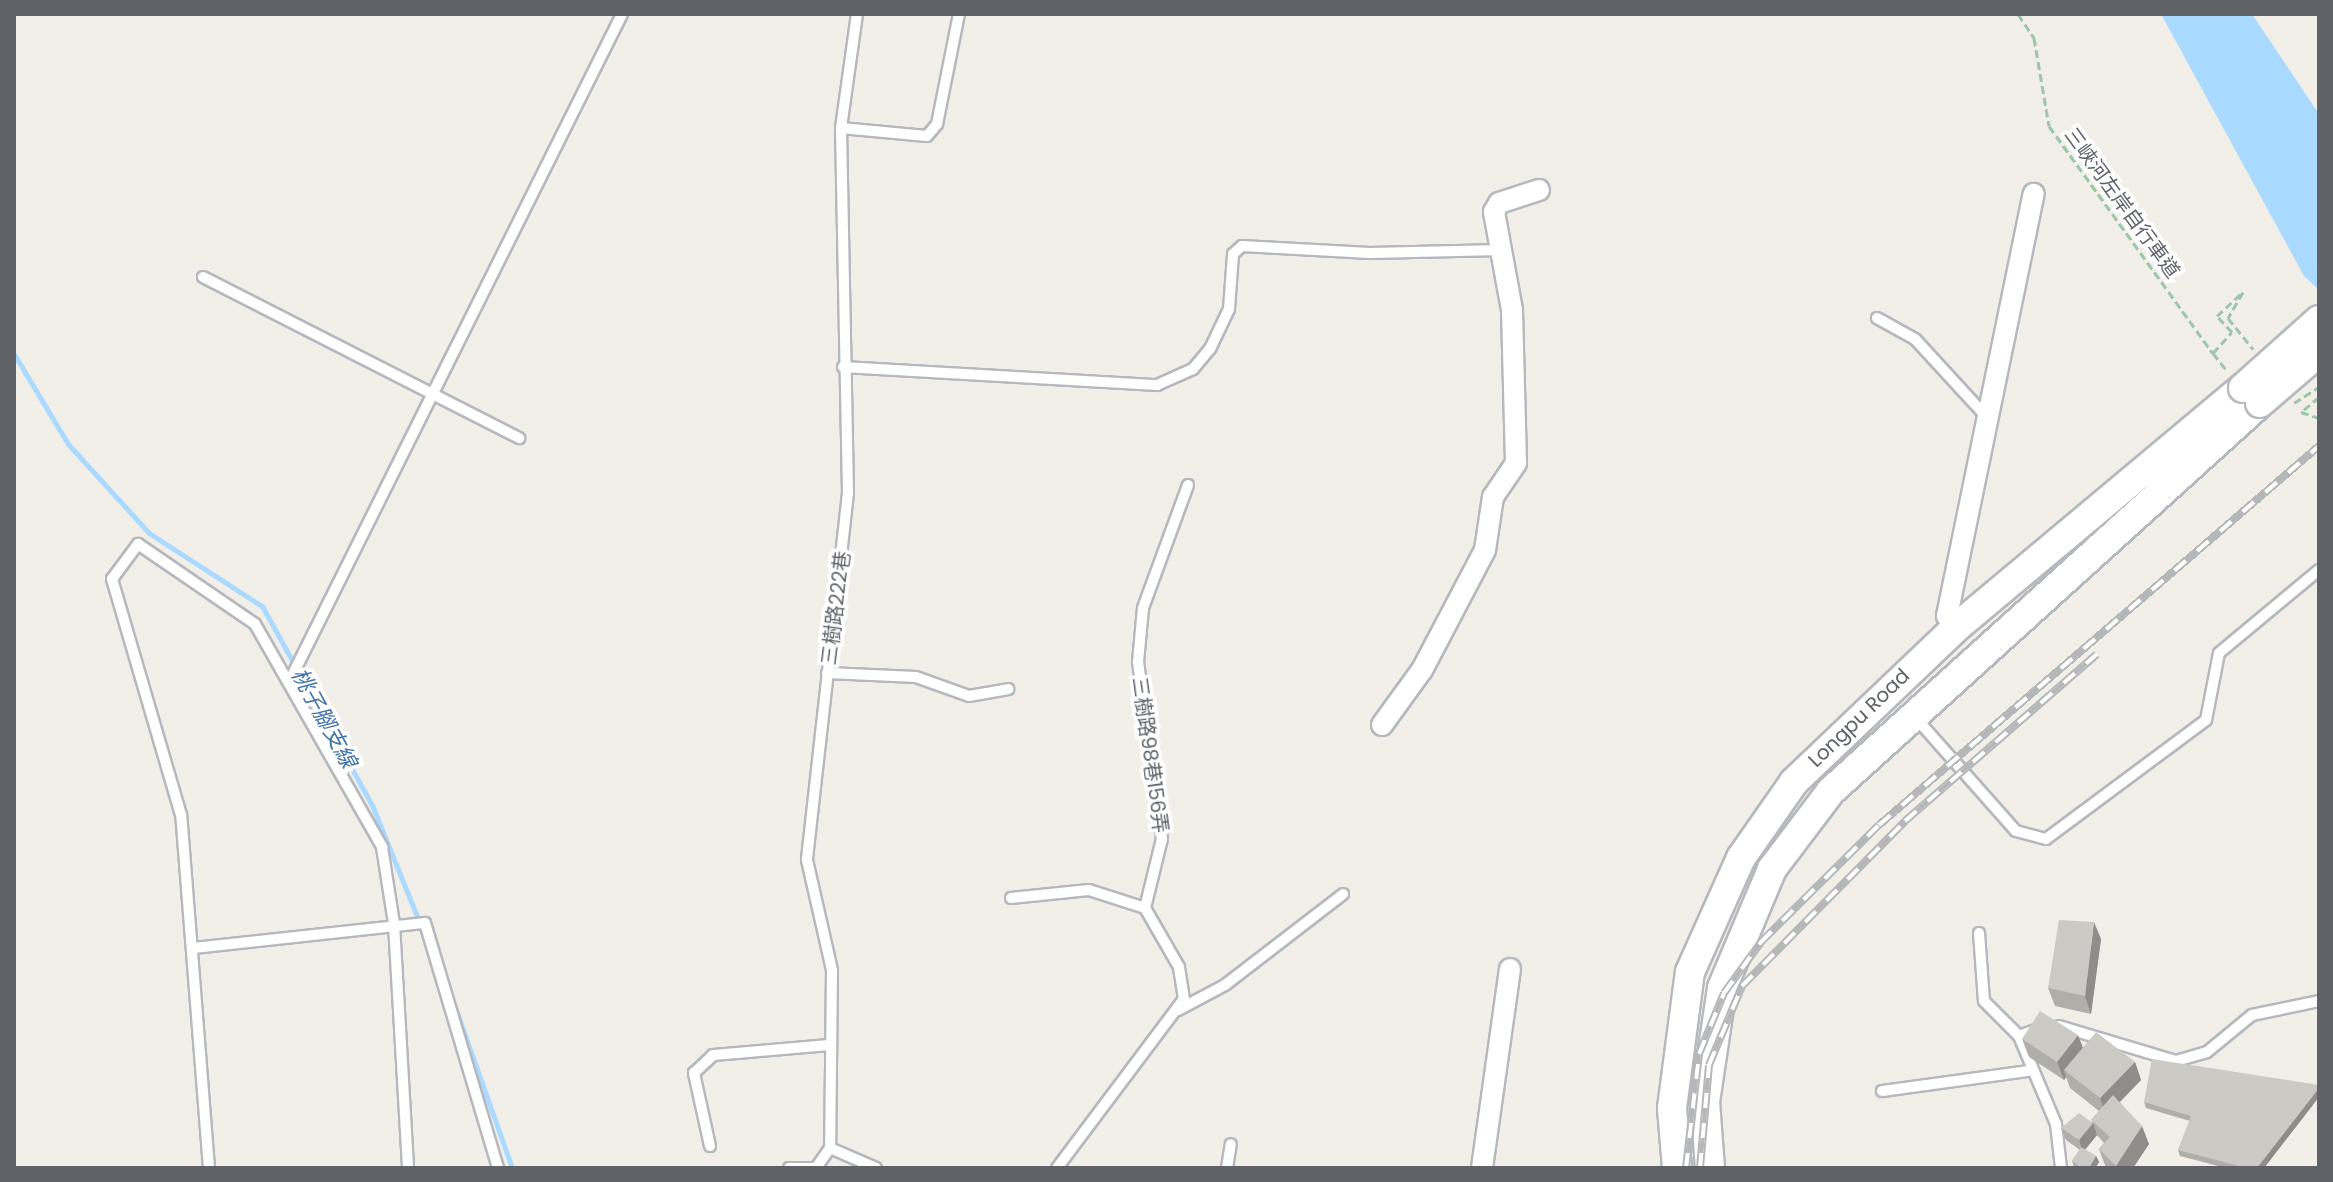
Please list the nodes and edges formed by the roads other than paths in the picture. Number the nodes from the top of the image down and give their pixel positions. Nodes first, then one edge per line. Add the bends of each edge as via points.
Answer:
1 (622, 14) edge
2 (857, 14) edge
3 (959, 14) edge
4 (841, 128) junction
5 (1539, 190) dead end
6 (2034, 194) dead end
7 (1501, 250) junction
8 (203, 277) dead end
9 (1877, 318) dead end
10 (2319, 320) edge
11 (2319, 352) edge
12 (843, 367) junction
13 (2255, 390) junction
14 (433, 394) junction
15 (1985, 415) junction
16 (519, 438) dead end
17 (1188, 485) dead end
18 (2319, 570) edge
19 (1958, 626) junction
20 (827, 673) junction
21 (290, 680) junction
22 (1008, 689) dead end
23 (1914, 716) junction
24 (1382, 725) dead end
25 (1343, 894) dead end
26 (1011, 898) dead end
27 (1145, 908) junction
28 (394, 924) junction
29 (1979, 933) dead end
30 (194, 948) junction
31 (1510, 969) dead end
32 (2319, 1001) edge
33 (1176, 1011) junction
34 (2019, 1036) junction
35 (830, 1045) junction
36 (2028, 1071) junction
37 (1882, 1091) dead end
38 (1231, 1144) dead end
39 (710, 1146) dead end
40 (830, 1148) junction
41 (209, 1168) edge
42 (408, 1168) edge
43 (498, 1168) edge
44 (789, 1168) edge
45 (876, 1168) edge
46 (1057, 1168) edge
47 (1227, 1168) edge
48 (1482, 1168) edge
49 (1677, 1168) edge
50 (1710, 1168) edge
51 (2061, 1168) edge

1 - 14 lane
2 - 4 lane, 三樹路222巷
3 - 4 lane via 937,124 927,136
4 - 12 lane, 三樹路222巷
5 - 7 street via 1499,203
6 - 15 street
7 - 12 lane via 1370,253 1242,246 1233,254 1229,309 1210,349 1193,369 1157,385
7 - 24 street via 1512,310 1516,463 1489,507 1485,550 1422,670
8 - 14 lane
9 - 15 lane via 1915,339
10 - 13 street, bridge
11 - 13 street, bridge
12 - 20 lane, 三樹路222巷 via 848,493
13 - 19 street, Longpu Road
13 - 23 street, Longpu Road
14 - 16 lane
14 - 21 lane
15 - 19 street via 1947,616
17 - 27 lane, 三樹路98巷156弄 via 1143,608 1138,662 1162,839
18 - 23 lane via 2219,653 2206,720 2046,839 2016,831
19 - 49 street, Longpu Road via 1794,782 1714,910 1678,1030
20 - 22 lane via 916,677 969,696
20 - 35 lane, 三樹路222巷 via 807,860 832,970
21 - 28 lane via 382,847
21 - 30 lane via 255,624 138,544 112,579 181,815
23 - 50 street, Longpu Road via 1831,791 1772,869 1746,921 1722,988 1708,1071
25 - 33 lane via 1225,985
26 - 27 lane via 1089,890
27 - 33 lane via 1179,967 1184,999
28 - 30 lane
28 - 42 lane
28 - 43 lane via 425,923
29 - 34 lane via 1984,1001
30 - 41 lane
31 - 48 street
32 - 34 lane via 2252,1015 2207,1052 2176,1061 2126,1052 2049,1022
33 - 46 lane
34 - 36 lane
35 - 39 lane via 713,1055 694,1073
35 - 40 lane, 三樹路222巷
36 - 37 lane
36 - 51 lane via 2056,1124
38 - 47 lane
40 - 44 lane via 816,1168
40 - 45 lane

